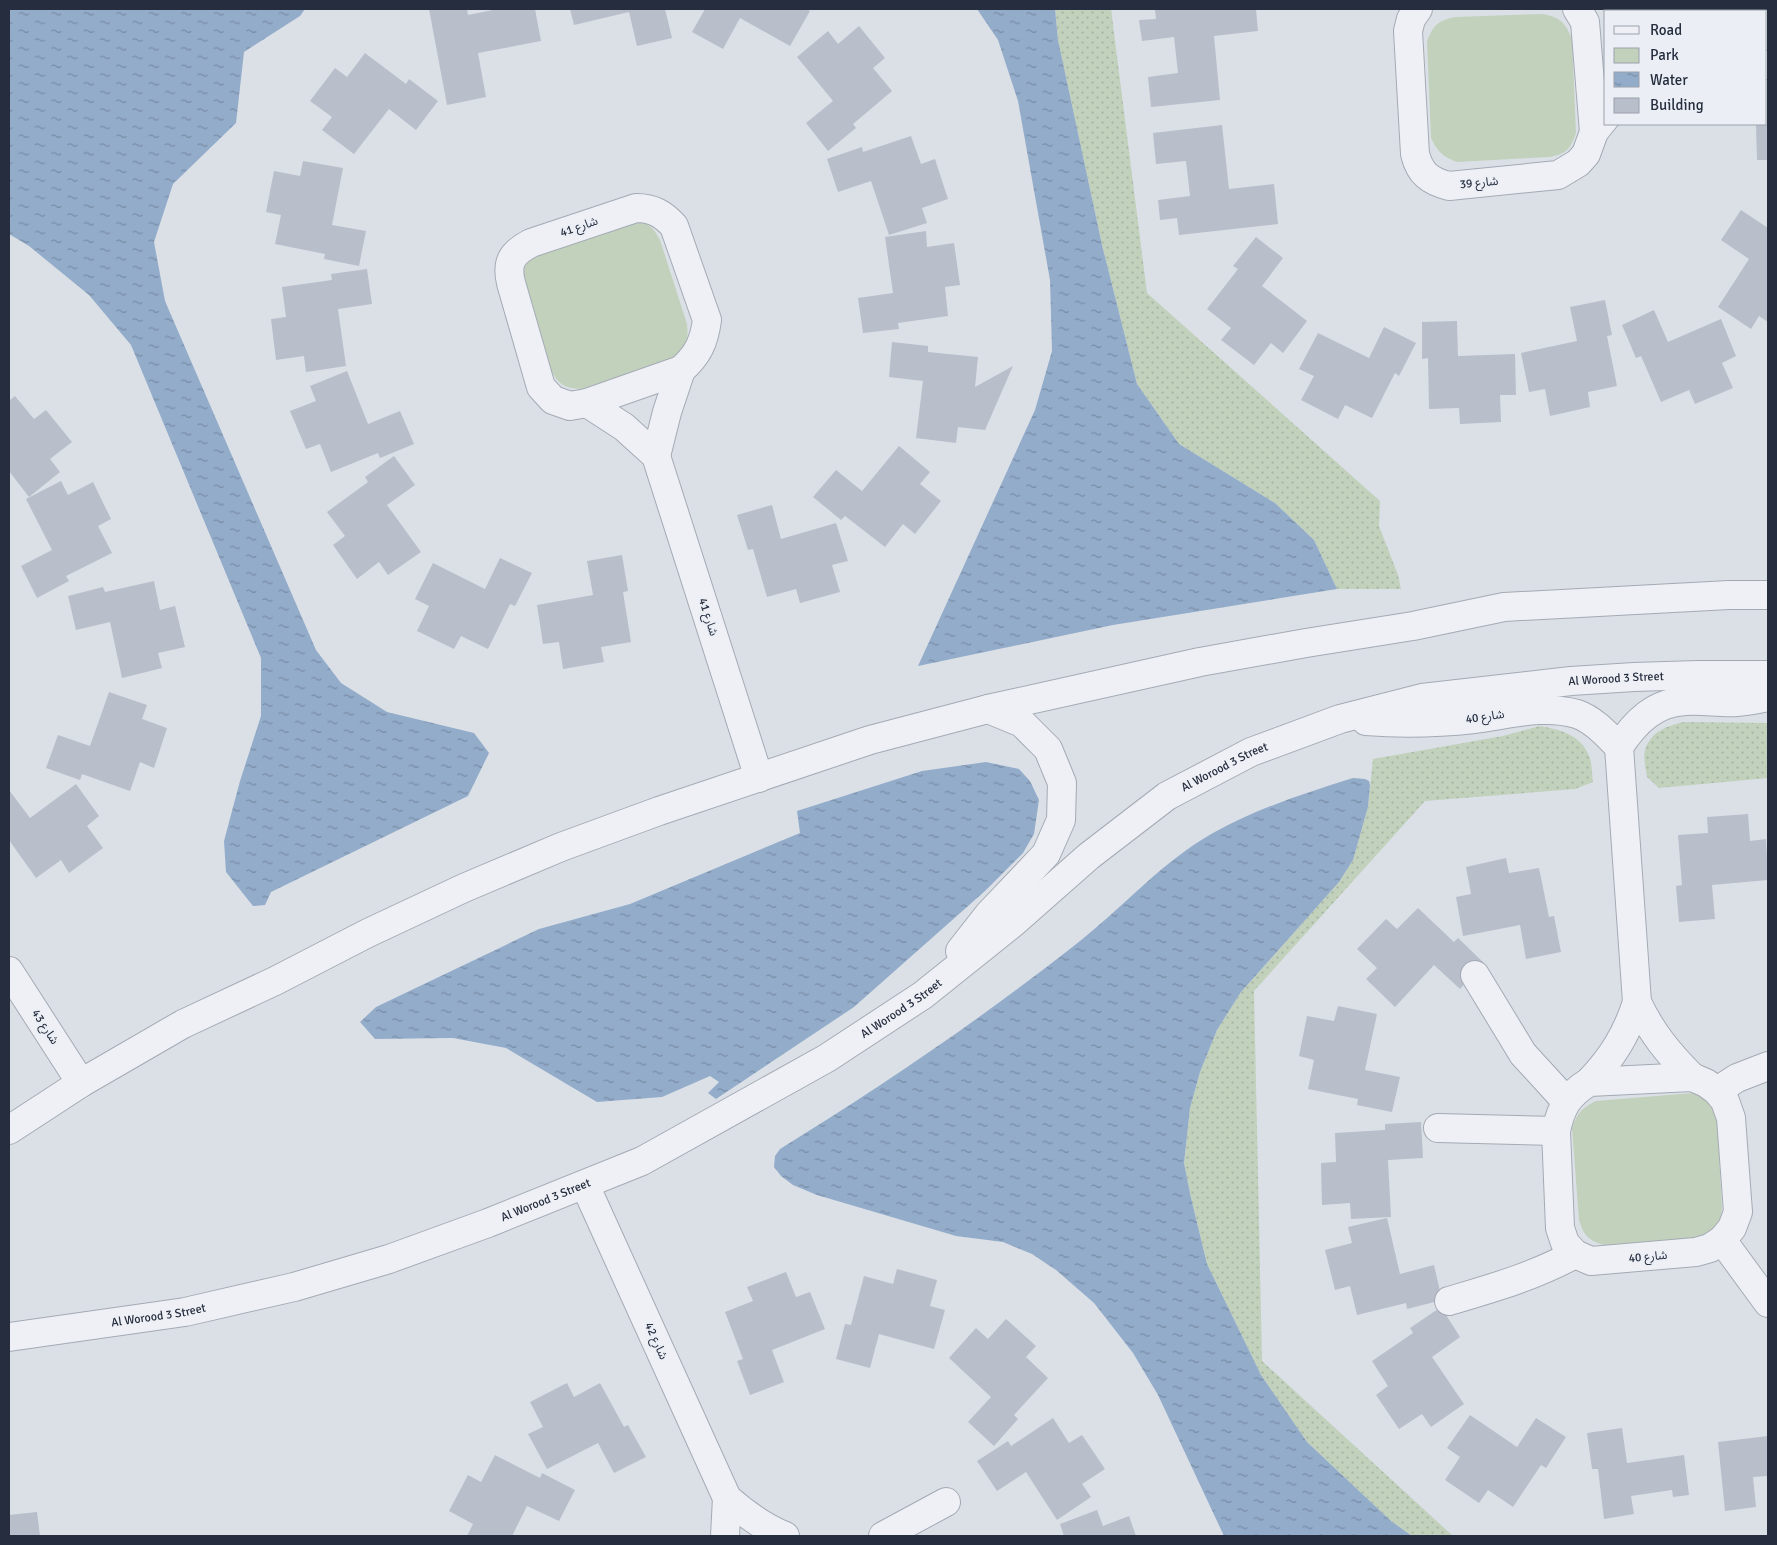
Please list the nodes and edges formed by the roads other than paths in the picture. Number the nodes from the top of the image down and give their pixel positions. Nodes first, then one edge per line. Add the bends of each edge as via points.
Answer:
1 (1418, 9) edge
2 (1589, 22) edge
3 (1600, 125) edge
4 (681, 370) junction
5 (587, 403) junction
6 (656, 456) junction
7 (1768, 595) edge
8 (1768, 675) edge
9 (1768, 697) edge
10 (988, 709) junction
11 (1340, 719) junction
12 (1618, 747) junction
13 (759, 778) junction
14 (9, 971) edge
15 (1475, 975) dead end
16 (923, 995) junction
17 (1637, 1002) junction
18 (1768, 1066) edge
19 (1692, 1077) junction
20 (1590, 1082) junction
21 (81, 1083) junction
22 (1717, 1091) junction
23 (1566, 1101) junction
24 (18, 1124) edge
25 (1438, 1128) dead end
26 (1556, 1131) junction
27 (9, 1142) edge
28 (585, 1185) junction
29 (1722, 1240) junction
30 (1575, 1254) junction
31 (1449, 1301) dead end
32 (1768, 1303) edge
33 (9, 1337) edge
34 (727, 1498) junction
35 (946, 1502) dead end
36 (725, 1536) edge
37 (785, 1536) edge
38 (883, 1536) edge

1 - 3 street, شارع 39 via 1408,31 1415,154 1418,165 1436,183 1449,186 1558,176 1574,167 1586,154
2 - 3 street, شارع 39
4 - 5 street, شارع 41
4 - 5 street, شارع 41 via 700,350 707,320 674,226 667,218 647,208 636,208 531,243 512,258 508,271 535,371 541,387 554,400 570,406
4 - 6 street, شارع 41
5 - 6 street via 624,427
6 - 13 street, شارع 41
7 - 10 street via 1504,607 1200,662
8 - 11 street, Al Worood 3 Street via 1698,674 1571,681 1422,698
9 - 12 street via 1738,702 1686,701 1665,705 1646,715
10 - 13 street via 870,740
10 - 16 street via 1022,723 1048,749 1062,783 1061,820 1046,854 989,914
11 - 12 street, شارع 40 via 1429,723 1553,709 1578,715 1601,728
11 - 16 street, Al Worood 3 Street via 1251,752 1167,796
12 - 17 street
13 - 21 street via 570,844 464,888 183,1024
14 - 21 street, شارع 43
15 - 23 street via 1523,1054
16 - 28 street, Al Worood 3 Street via 827,1058 735,1110 642,1161
17 - 19 street via 1660,1044
17 - 20 street via 1624,1038
18 - 22 street via 1737,1078
19 - 20 street
19 - 22 street
20 - 23 street
21 - 24 street
22 - 29 street via 1731,1118 1738,1212 1732,1228
23 - 26 street
24 - 27 street
25 - 26 street
26 - 30 street via 1560,1228 1565,1243
28 - 33 street, Al Worood 3 Street via 389,1259 294,1287 185,1312
28 - 34 street, شارع 42
29 - 30 street, شارع 40 via 1696,1252 1591,1261
29 - 32 street
30 - 31 street via 1536,1274
34 - 36 street, شارع 42
34 - 37 street, شارع 42 via 742,1512
35 - 38 street

